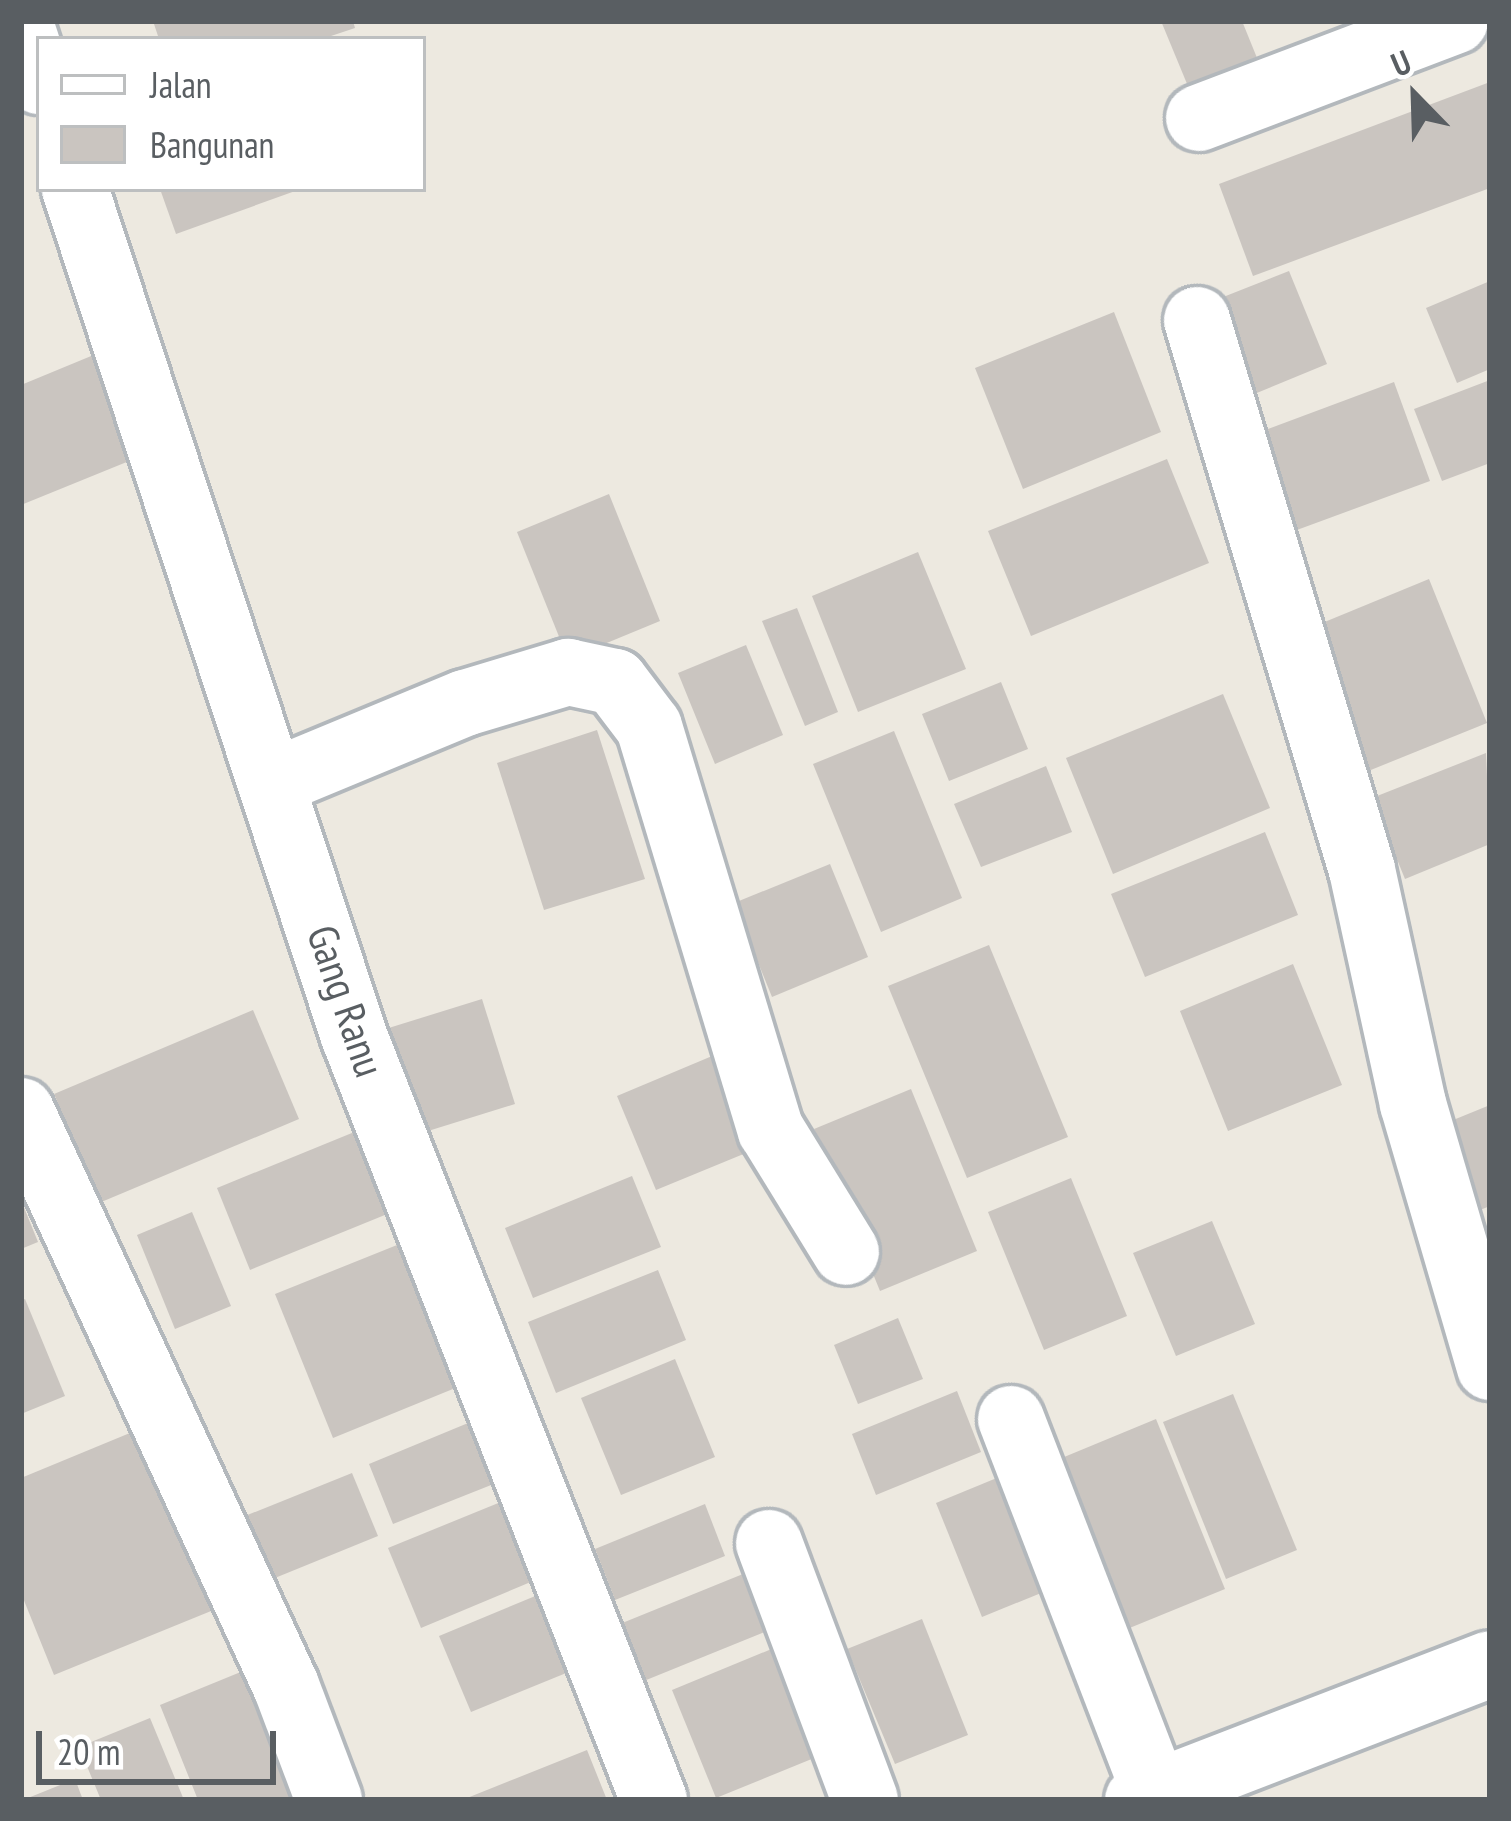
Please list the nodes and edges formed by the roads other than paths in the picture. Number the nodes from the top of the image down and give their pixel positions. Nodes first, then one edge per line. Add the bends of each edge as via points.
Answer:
1 (1455, 21) edge
2 (21, 26) edge
3 (36, 72) edge
4 (1199, 118) dead end
5 (76, 192) edge
6 (1197, 320) dead end
7 (274, 782) junction
8 (21, 1111) edge
9 (846, 1252) dead end
10 (1490, 1367) edge
11 (1011, 1419) dead end
12 (769, 1543) dead end
13 (1490, 1664) edge
14 (1147, 1797) edge
15 (329, 1800) edge
16 (654, 1800) edge
17 (866, 1800) edge

1 - 4 street
2 - 3 street
5 - 7 street, Gang Ranu
6 - 10 street via 1362,870 1413,1104
7 - 9 street via 465,703 568,672 615,682 649,727 771,1130
7 - 16 street, Gang Ranu via 354,1036
8 - 15 street via 286,1686
11 - 14 street
12 - 17 street
13 - 14 street

